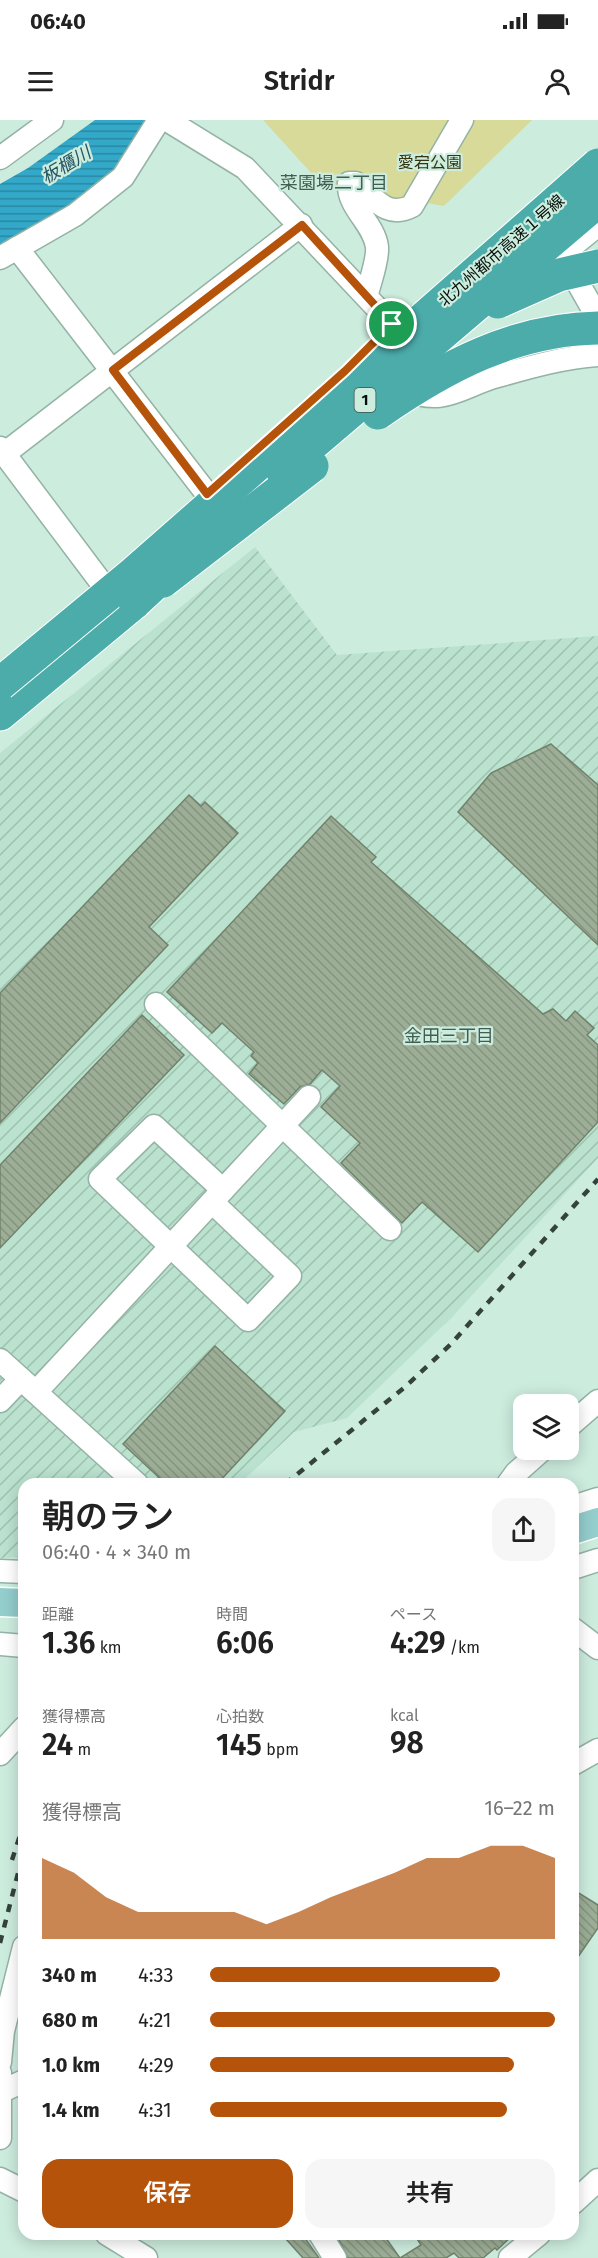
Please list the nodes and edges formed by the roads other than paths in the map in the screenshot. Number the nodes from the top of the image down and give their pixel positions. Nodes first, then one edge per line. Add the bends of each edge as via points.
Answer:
1 (52, 120) edge
2 (159, 120) edge
3 (167, 120) edge
4 (462, 120) edge
5 (598, 150) edge
6 (0, 158) edge
7 (598, 165) edge
8 (598, 201) edge
9 (531, 208) junction
10 (302, 225) junction
11 (598, 225) edge
12 (8, 253) edge
13 (562, 255) junction
14 (598, 266) edge
15 (367, 294) junction
16 (598, 318) edge
17 (392, 324) junction
18 (598, 328) edge
19 (598, 355) edge
20 (113, 370) junction
21 (398, 388) junction
22 (5, 462) edge
23 (207, 494) junction
24 (103, 585) junction
25 (134, 587) junction
26 (0, 671) edge
27 (0, 684) edge
28 (0, 706) edge
29 (0, 714) edge
30 (156, 1004) dead end
31 (309, 1097) dead end
32 (282, 1126) junction
33 (217, 1196) junction
34 (390, 1229) dead end
35 (171, 1247) junction
36 (0, 1360) edge
37 (29, 1386) junction
38 (0, 1401) edge
39 (598, 1401) edge
40 (579, 1417) edge
41 (531, 1460) edge
42 (130, 1478) edge
43 (512, 1478) edge
44 (598, 1499) edge
45 (579, 1505) edge
46 (598, 1522) edge
47 (579, 1528) edge
48 (598, 1537) edge
49 (579, 1543) edge
50 (598, 1560) edge
51 (579, 1566) edge
52 (0, 1571) edge
53 (18, 1572) edge
54 (0, 1602) edge
55 (18, 1603) edge
56 (0, 1618) edge
57 (18, 1620) edge
58 (579, 1634) edge
59 (0, 1644) edge
60 (18, 1646) edge
61 (598, 1648) edge
62 (18, 1735) edge
63 (598, 1750) edge
64 (0, 1755) edge
65 (579, 1761) edge
66 (18, 1973) edge
67 (0, 2062) edge
68 (18, 2082) edge
69 (1, 2086) edge
70 (0, 2138) edge
71 (0, 2179) edge
72 (598, 2180) edge
73 (18, 2188) edge
74 (579, 2197) edge
75 (117, 2240) edge
76 (324, 2240) edge
77 (526, 2240) edge
78 (146, 2258) edge
79 (335, 2258) edge
80 (510, 2258) edge

1 - 6 street
2 - 12 street via 123,177 75,215
3 - 10 street via 245,168
4 - 15 street via 412,206 400,212 389,211 356,183 349,183 348,193 372,232 377,249
5 - 9 street
7 - 25 highway, 北九州都市高速１号線 / 1, bridge
8 - 25 highway, 北九州都市高速１号線 / 1, bridge via 245,502
9 - 13 street
9 - 17 street
10 - 15 street
10 - 20 street
11 - 13 street
12 - 20 street
13 - 16 street
13 - 21 street
14 - 25 highway, 北九州都市高速１号線 / 1, bridge via 531,286 453,327 385,375
15 - 17 street
17 - 23 street
18 - 25 highway, 北九州都市高速１号線 / 1, bridge via 512,342 478,354 425,382
19 - 21 street via 495,376 446,396 424,398
20 - 22 street
20 - 23 street
21 - 28 street via 172,564
22 - 24 street
23 - 24 street
24 - 26 street
25 - 27 highway, 北九州都市高速１号線 / 1, bridge
25 - 29 highway, 北九州都市高速１号線 / 1
30 - 32 street
31 - 32 street
32 - 33 street
32 - 34 street
33 - 35 street
33 - 35 street via 154,1126 99,1179
33 - 35 street via 290,1276 248,1320
35 - 37 street
36 - 37 street
37 - 38 street
37 - 42 street
39 - 40 street
41 - 43 street
44 - 45 street
46 - 47 main road
48 - 49 main road
50 - 51 street
52 - 53 street
54 - 55 main road
56 - 57 main road
58 - 61 street
59 - 60 street
62 - 64 street
63 - 65 street
66 - 67 street via 3,2031
68 - 69 street
69 - 70 street
71 - 73 street
72 - 74 street
75 - 78 street
76 - 79 street
77 - 80 street

